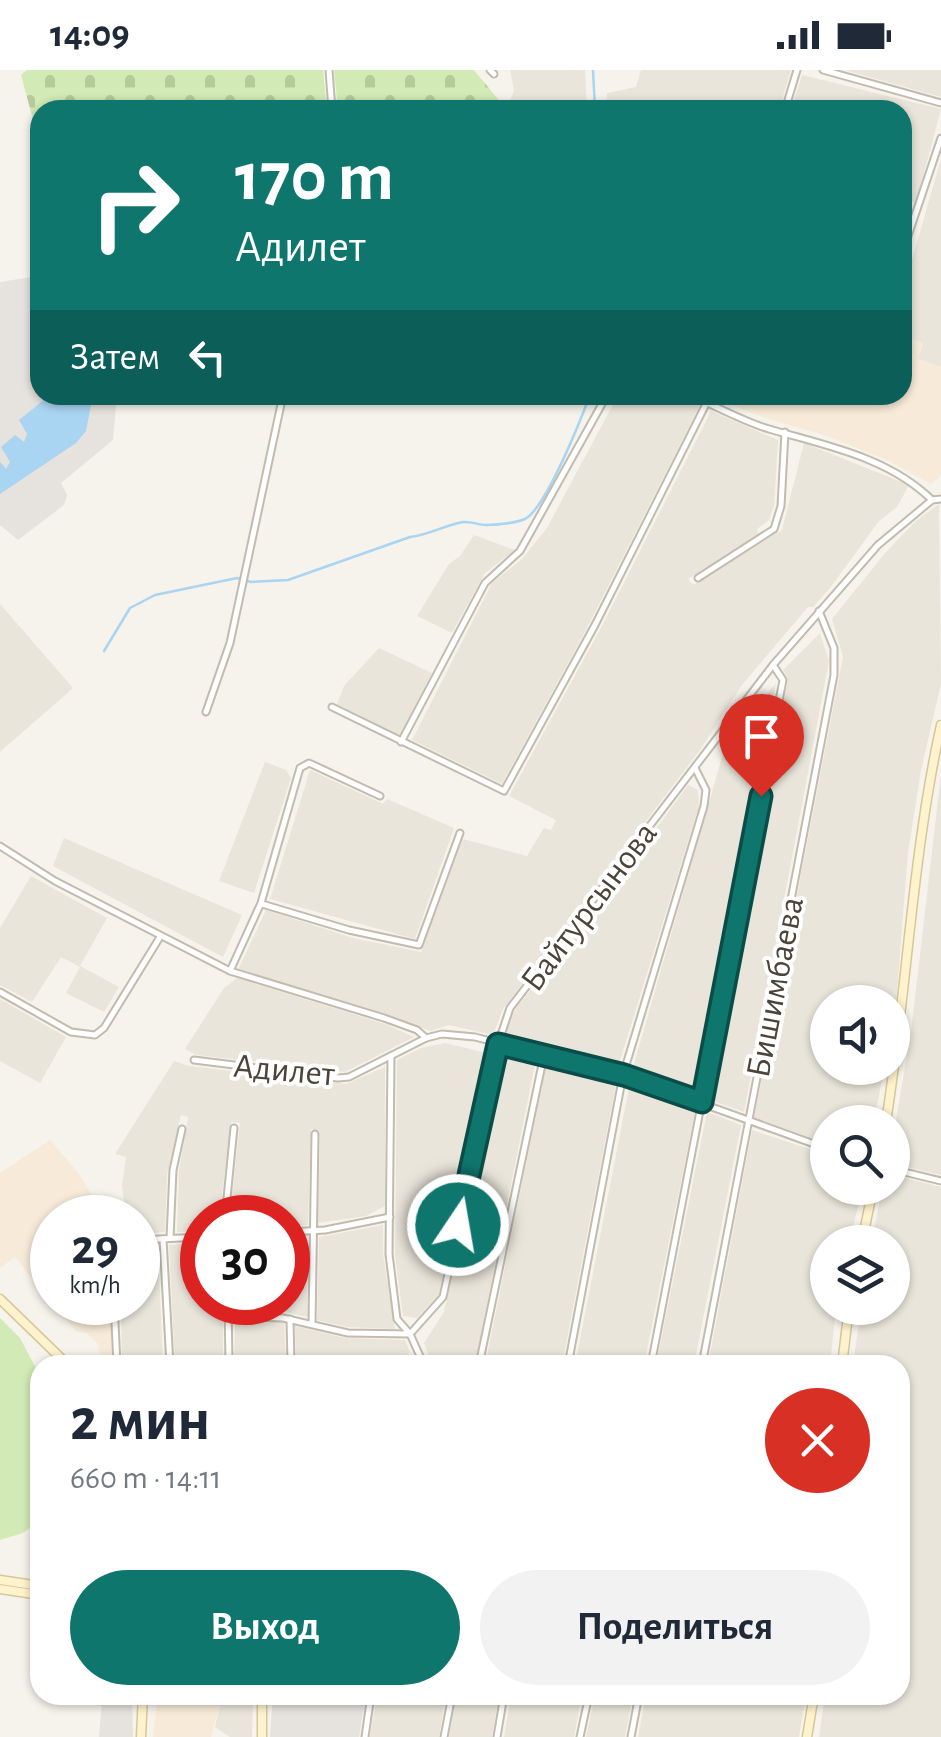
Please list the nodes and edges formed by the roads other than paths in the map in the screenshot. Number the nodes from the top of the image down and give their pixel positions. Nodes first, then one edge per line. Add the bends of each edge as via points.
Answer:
1 (330, 70) edge
2 (797, 70) edge
3 (823, 70) edge
4 (332, 100) edge
5 (788, 100) edge
6 (941, 103) edge
7 (941, 138) edge
8 (912, 224) edge
9 (281, 405) edge
10 (601, 405) edge
11 (705, 405) edge
12 (714, 405) edge
13 (785, 432) junction
14 (941, 499) edge
15 (932, 500) junction
16 (698, 578) dead end
17 (820, 611) junction
18 (773, 665) junction
19 (332, 707) dead end
20 (206, 712) dead end
21 (941, 725) edge
22 (401, 742) junction
23 (694, 767) junction
24 (380, 796) dead end
25 (460, 832) dead end
26 (0, 846) edge
27 (261, 903) junction
28 (160, 936) junction
29 (230, 971) junction
30 (0, 992) edge
31 (426, 1038) junction
32 (498, 1044) junction
33 (544, 1054) junction
34 (391, 1056) junction
35 (194, 1060) dead end
36 (624, 1075) junction
37 (702, 1102) junction
38 (888, 1105) edge
39 (748, 1122) junction
40 (234, 1128) dead end
41 (182, 1129) dead end
42 (315, 1134) dead end
43 (810, 1143) edge
44 (910, 1173) edge
45 (941, 1180) edge
46 (227, 1195) edge
47 (390, 1217) junction
48 (310, 1230) edge
49 (313, 1230) junction
50 (180, 1237) edge
51 (160, 1238) edge
52 (167, 1238) junction
53 (0, 1299) edge
54 (312, 1324) joint
55 (115, 1325) edge
56 (229, 1325) edge
57 (290, 1325) edge
58 (847, 1325) edge
59 (410, 1334) junction
60 (58, 1355) edge
61 (117, 1355) edge
62 (170, 1355) edge
63 (229, 1355) edge
64 (292, 1355) edge
65 (419, 1355) edge
66 (482, 1355) edge
67 (570, 1355) edge
68 (652, 1355) edge
69 (704, 1355) edge
70 (843, 1355) edge
71 (0, 1580) edge
72 (30, 1584) edge
73 (0, 1589) edge
74 (30, 1594) edge
75 (142, 1705) edge
76 (262, 1705) edge
77 (370, 1705) edge
78 (450, 1705) edge
79 (502, 1705) edge
80 (587, 1705) edge
81 (637, 1705) edge
82 (812, 1705) edge
83 (142, 1737) edge
84 (262, 1737) edge
85 (365, 1737) edge
86 (444, 1737) edge
87 (497, 1737) edge
88 (580, 1737) edge
89 (631, 1737) edge
90 (807, 1737) edge

1 - 4 street
2 - 5 street
3 - 6 street
7 - 8 street
9 - 20 street via 230,643
10 - 22 street via 520,551 485,582
11 - 22 street via 504,791
12 - 13 street
13 - 15 street via 898,473
13 - 16 street via 774,529
14 - 15 street
15 - 17 street, Байтурсынова via 878,545
17 - 18 street, Байтурсынова
17 - 39 street, Бишимбаева via 836,660
18 - 23 street, Байтурсынова
18 - 37 street via 782,680
19 - 22 street
21 - 38 main road
23 - 32 street, Байтурсынова via 510,1008
23 - 36 street via 706,790 704,806
24 - 27 street via 309,762 300,768
25 - 27 street via 418,945
26 - 28 street
27 - 29 street
28 - 29 street
28 - 30 street via 95,1035 71,1032
29 - 31 street via 384,1018
31 - 32 street, Адилет via 458,1034
31 - 34 street, Адилет
32 - 33 street, Адилет
32 - 59 street, Байтурсынова via 443,1297
33 - 36 street, Адилет
33 - 66 street
34 - 35 street, Адилет via 338,1078
34 - 47 street
36 - 37 street, Адилет
36 - 67 street
37 - 39 street, Адилет
37 - 68 street
39 - 43 street, Адилет
39 - 69 street, Бишимбаева
40 - 46 street
41 - 52 street
42 - 49 street
44 - 45 street
47 - 49 street
47 - 59 street via 397,1319
48 - 49 street
49 - 54 street
50 - 52 street
51 - 52 street
52 - 62 street
53 - 60 main road
54 - 59 street
55 - 61 street
56 - 63 street
57 - 64 street
58 - 70 main road
59 - 65 street
71 - 72 main road
73 - 74 main road
75 - 83 main road
76 - 84 main road
77 - 85 street
78 - 86 street
79 - 87 street
80 - 88 street
81 - 89 street
82 - 90 main road

